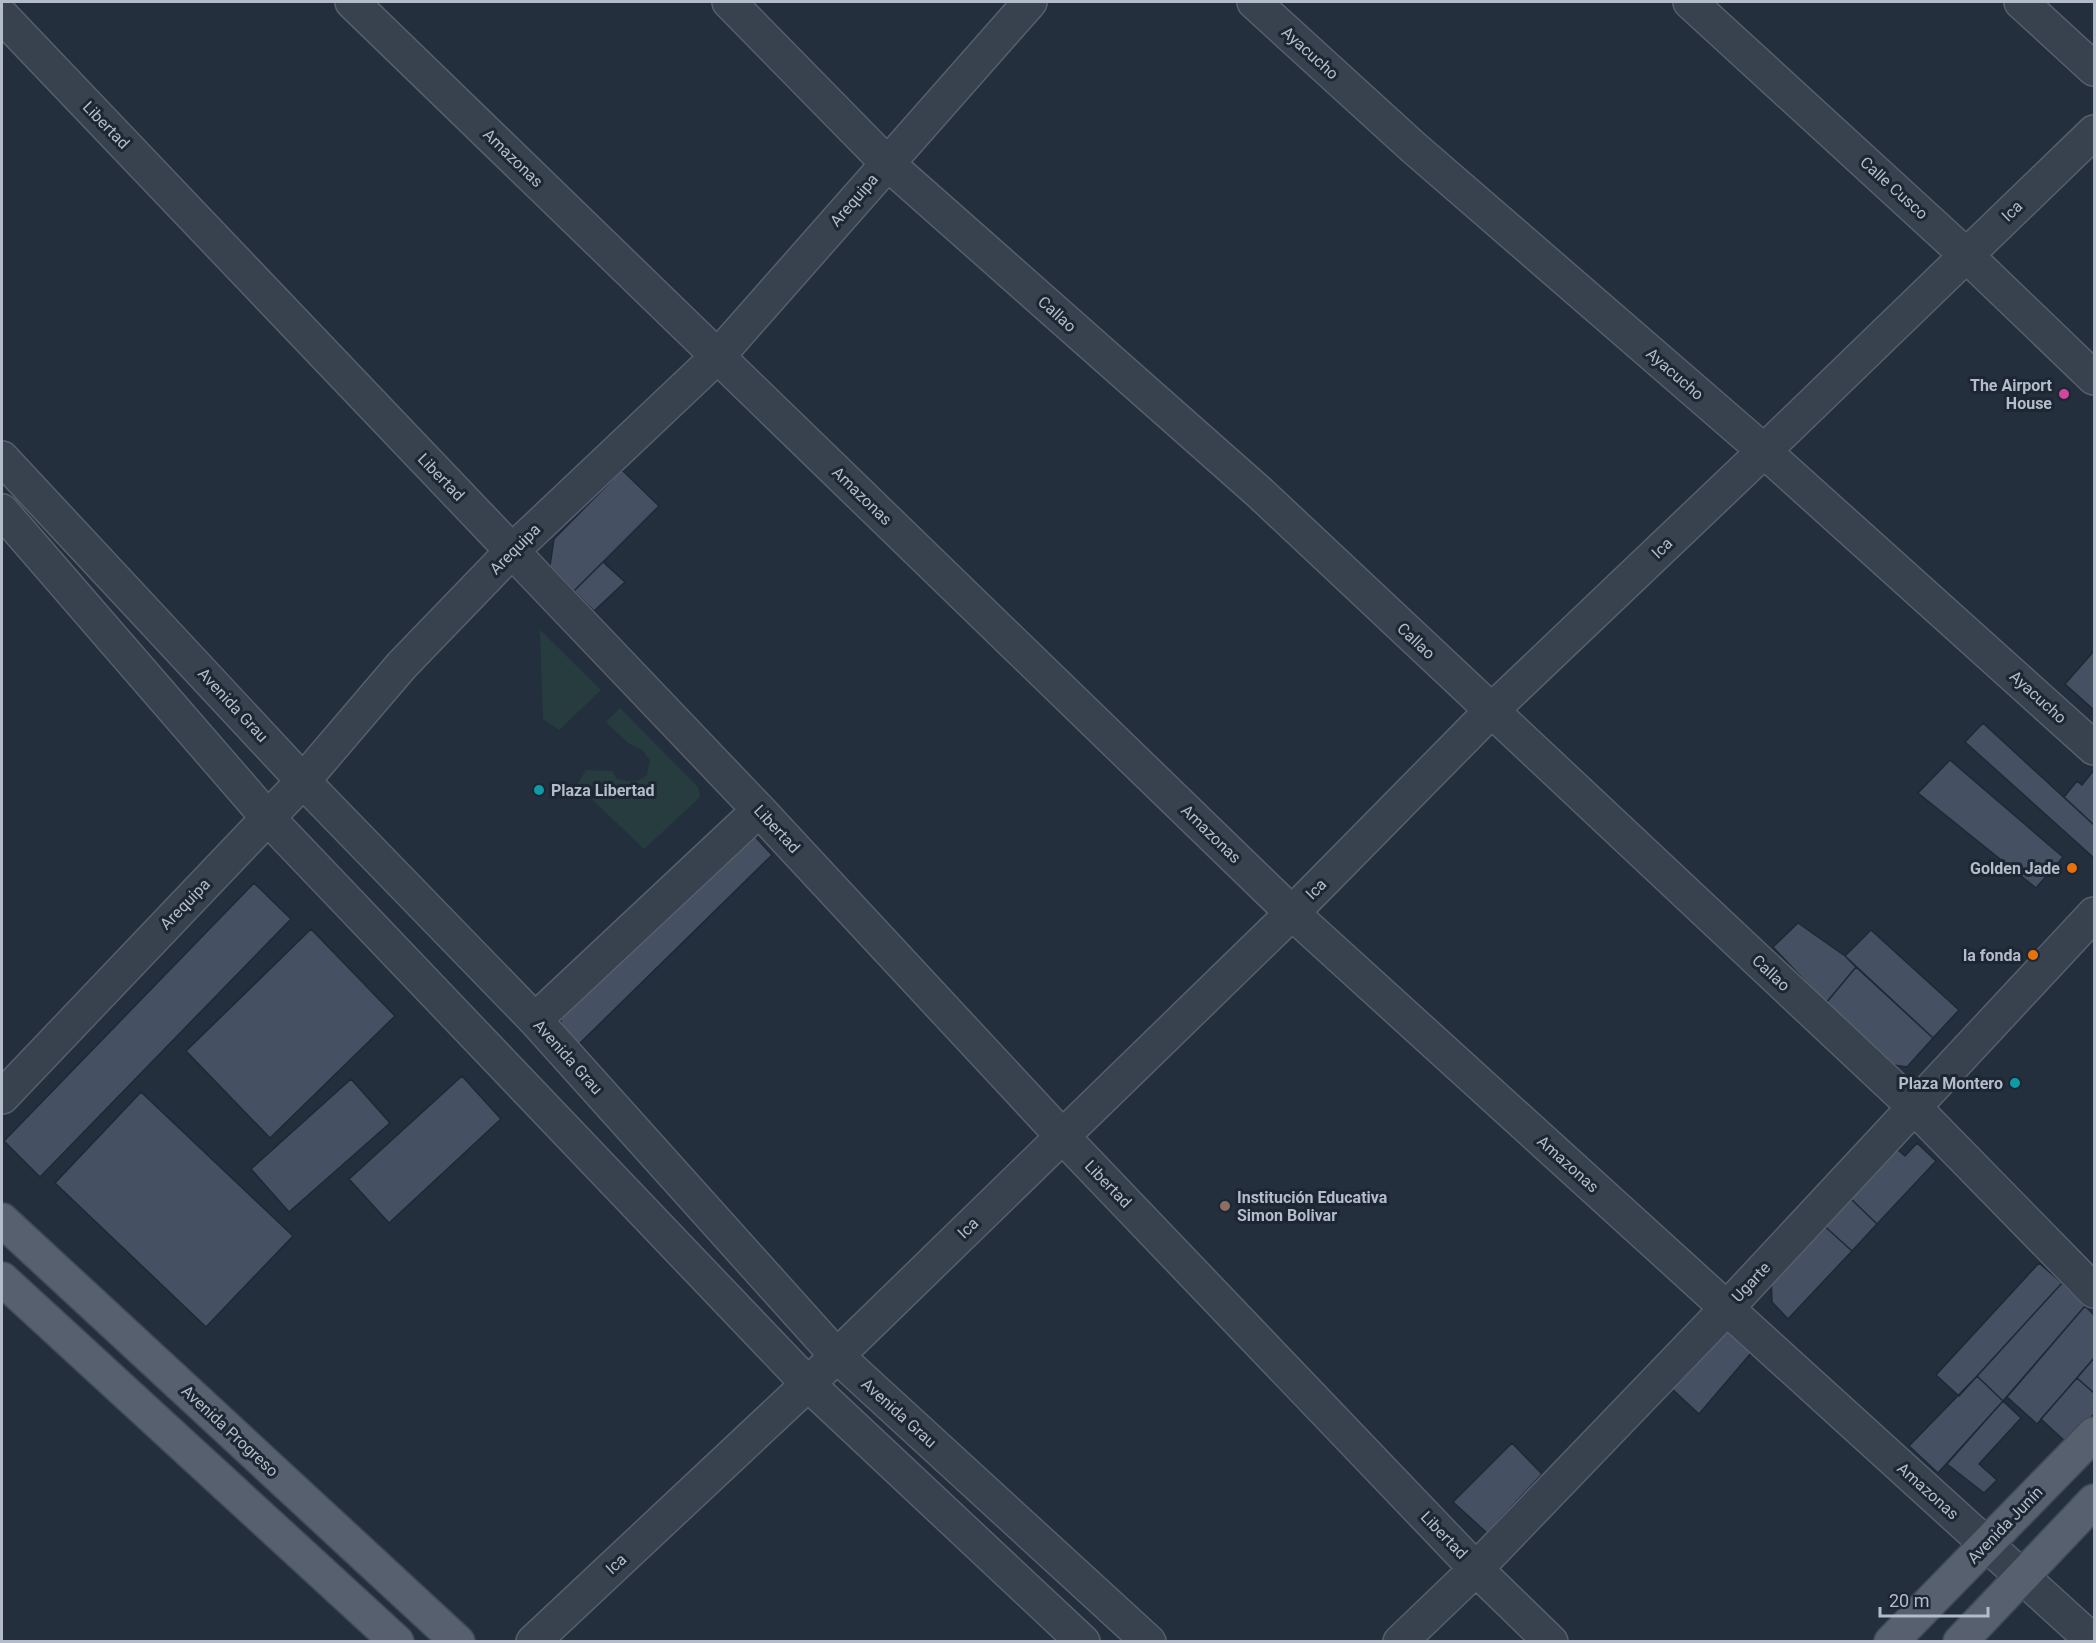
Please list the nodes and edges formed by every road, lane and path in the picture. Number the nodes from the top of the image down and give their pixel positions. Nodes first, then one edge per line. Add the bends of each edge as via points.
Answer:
1 (352, 2) edge
2 (729, 2) edge
3 (1030, 2) edge
4 (1254, 2) edge
5 (1690, 2) edge
6 (2021, 2) edge
7 (2, 16) edge
8 (2094, 69) edge
9 (2094, 132) edge
10 (886, 163) junction
11 (1966, 255) junction
12 (718, 356) junction
13 (2094, 378) edge
14 (1764, 451) junction
15 (2, 458) edge
16 (2, 511) edge
17 (512, 551) junction
18 (1491, 711) junction
19 (2094, 748) edge
20 (303, 781) junction
21 (759, 810) junction
22 (267, 817) junction
23 (1292, 913) junction
24 (2094, 914) edge
25 (535, 1020) junction
26 (2, 1097) edge
27 (1913, 1106) junction
28 (1063, 1137) junction
29 (2, 1220) edge
30 (2, 1280) edge
31 (2094, 1291) edge
32 (1726, 1309) junction
33 (836, 1355) junction
34 (808, 1384) junction
35 (2094, 1434) edge
36 (2094, 1501) edge
37 (1987, 1544) junction
38 (1476, 1569) junction
39 (2023, 1577) junction
40 (397, 1641) edge
41 (458, 1641) edge
42 (533, 1641) edge
43 (1083, 1641) edge
44 (1149, 1641) edge
45 (1400, 1641) edge
46 (1551, 1641) edge
47 (1891, 1641) edge
48 (1960, 1641) edge
49 (2094, 1641) edge

1 - 12 street, Amazonas
2 - 10 street, Callao
3 - 10 street, Arequipa
4 - 14 street, Ayacucho via 1413,147
5 - 11 street, Calle Cusco
6 - 8 street
7 - 17 street, Libertad
9 - 11 street, Ica
10 - 12 street, Arequipa
10 - 18 street, Callao via 1260,493
11 - 13 street, Calle Cusco
11 - 14 street, Ica
12 - 17 street, Arequipa
12 - 23 street, Amazonas
14 - 18 street, Ica
14 - 19 street, Ayacucho
15 - 20 street, Avenida Grau
16 - 22 street
17 - 20 street, Arequipa via 402,665
17 - 21 street, Libertad
18 - 23 street, Ica
18 - 27 street, Callao
20 - 22 street, Arequipa
20 - 25 street, Avenida Grau
21 - 25 street
21 - 28 street, Libertad
22 - 26 street, Arequipa
22 - 34 street
23 - 28 street, Ica
23 - 32 street, Amazonas
24 - 27 street, Ugarte
25 - 33 street, Avenida Grau
27 - 31 street, Callao
27 - 32 street, Ugarte
28 - 33 street, Ica
28 - 38 street, Libertad
29 - 41 main road, Avenida Progreso
30 - 40 main road
32 - 37 street, Amazonas
32 - 38 street, Ugarte
33 - 34 street, Ica
33 - 44 street, Avenida Grau
34 - 42 street, Ica
34 - 43 street
35 - 37 main road, Avenida Junín
36 - 39 main road
37 - 39 street, Amazonas
37 - 47 main road, Avenida Junín
38 - 45 street, Ugarte
38 - 46 street, Libertad
39 - 48 main road
39 - 49 street, Amazonas

